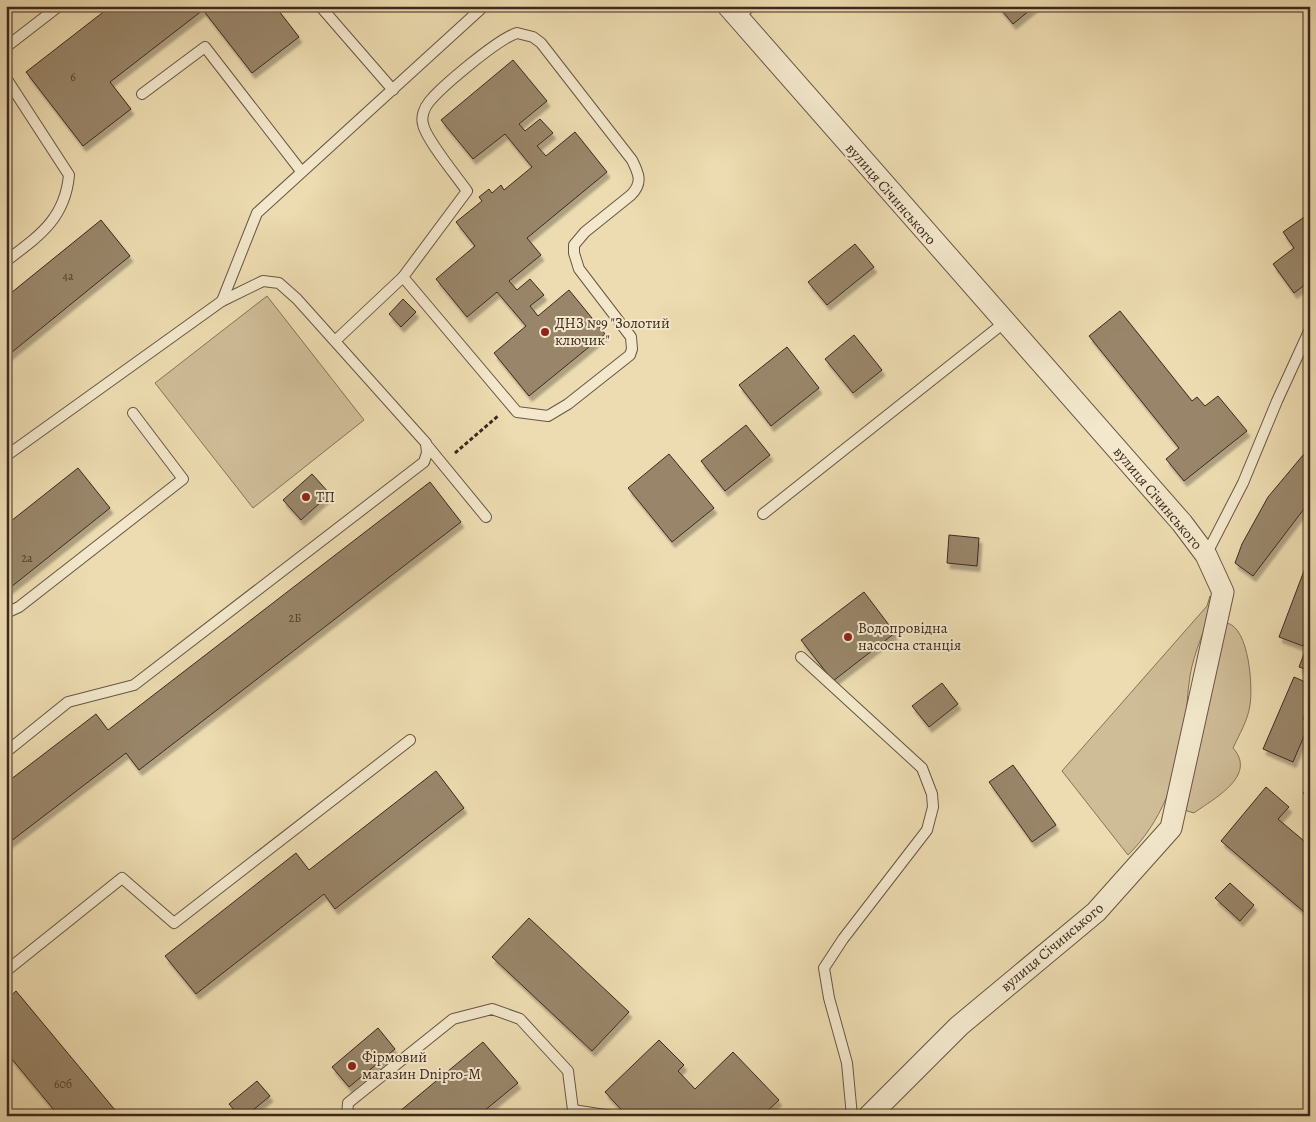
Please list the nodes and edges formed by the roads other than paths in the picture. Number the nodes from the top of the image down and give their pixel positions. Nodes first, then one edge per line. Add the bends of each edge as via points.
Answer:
1 (59, 6) edge
2 (320, 6) edge
3 (484, 6) edge
4 (739, 10) edge
5 (6, 47) edge
6 (6, 78) edge
7 (393, 90) junction
8 (142, 94) dead end
9 (301, 171) junction
10 (6, 261) edge
11 (403, 277) junction
12 (222, 301) junction
13 (1005, 322) junction
14 (1310, 329) edge
15 (335, 341) junction
16 (133, 413) dead end
17 (426, 443) junction
18 (6, 456) edge
19 (763, 514) dead end
20 (486, 517) dead end
21 (1206, 555) junction
22 (6, 613) edge
23 (801, 657) dead end
24 (410, 740) dead end
25 (6, 752) edge
26 (6, 971) edge
27 (572, 1113) edge
28 (347, 1116) edge
29 (612, 1116) edge
30 (852, 1116) edge
31 (869, 1116) edge

1 - 5 lane
2 - 7 lane
3 - 7 lane
4 - 13 street, вулиця Січинського
6 - 10 lane via 69,175 66,197 48,227
7 - 9 lane
8 - 9 lane via 205,47
9 - 12 lane via 256,213
11 - 11 lane via 468,192 426,133 422,120 424,110 429,102 502,40 517,34 533,37 639,173 636,190 574,245 579,269 631,337 630,355 548,416 517,412
11 - 15 lane
12 - 15 lane via 263,281 279,283
12 - 18 lane
13 - 19 lane
13 - 21 street, вулиця Січинського via 1182,523
14 - 21 lane via 1243,483
15 - 17 lane
16 - 22 lane via 183,479 19,607
17 - 20 lane
17 - 25 lane via 428,453 424,462 134,685 68,702
21 - 31 street, вулиця Січинського via 1223,592 1171,828 1096,912 959,1026
23 - 30 lane via 922,768 932,794 933,807 927,830 824,968 847,1063
24 - 26 lane via 174,923 122,878
27 - 28 lane via 568,1071 520,1019 492,1009 453,1019 348,1103
27 - 29 lane

